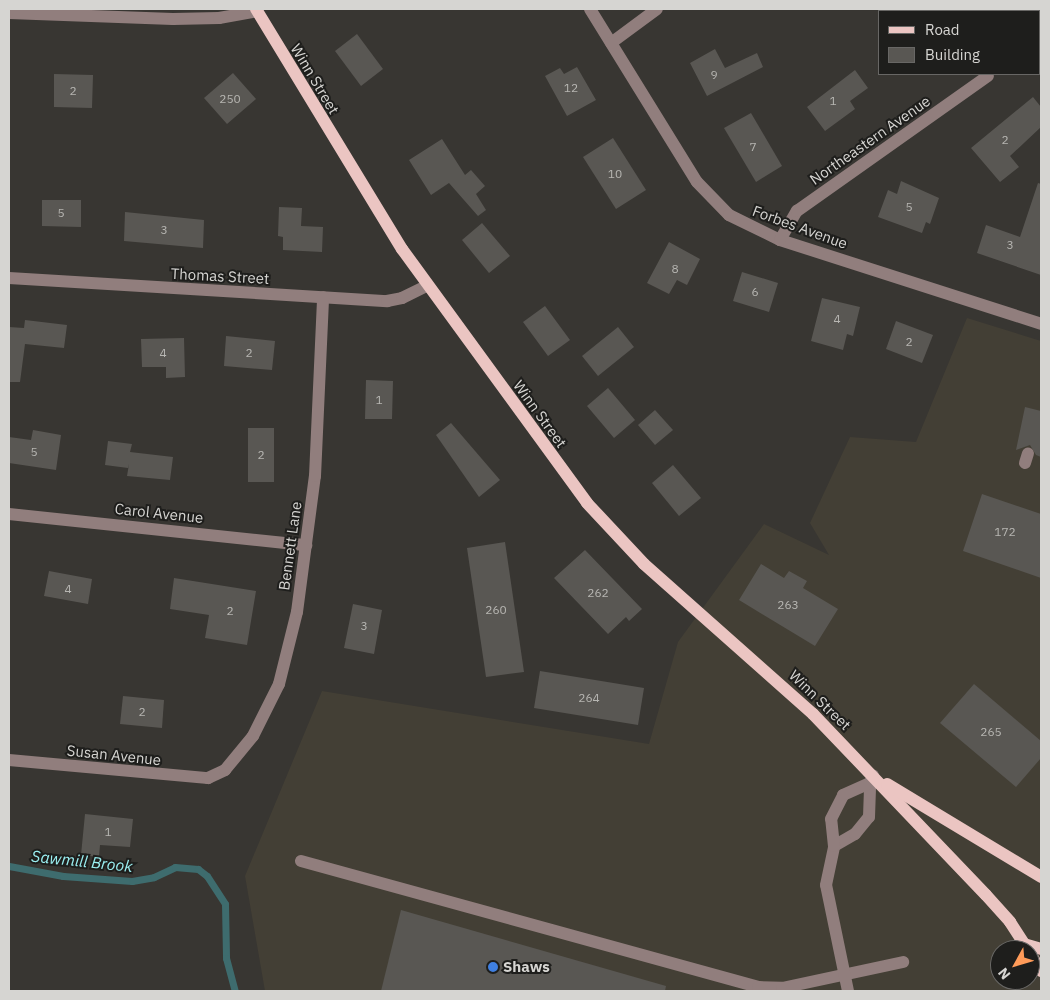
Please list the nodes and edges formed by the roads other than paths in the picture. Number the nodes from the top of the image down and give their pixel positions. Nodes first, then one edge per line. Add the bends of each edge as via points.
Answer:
1 (590, 9) edge
2 (657, 9) edge
3 (256, 10) edge
4 (9, 13) edge
5 (611, 43) junction
6 (988, 76) dead end
7 (780, 240) junction
8 (9, 278) edge
9 (428, 286) junction
10 (323, 297) junction
11 (1041, 324) edge
12 (9, 514) edge
13 (306, 545) junction
14 (9, 760) edge
15 (216, 775) joint
16 (871, 779) junction
17 (834, 846) junction
18 (301, 861) dead end
19 (1020, 866) junction
20 (1041, 877) edge
21 (1041, 885) edge
22 (1021, 940) edge
23 (903, 962) dead end
24 (844, 975) junction
25 (848, 991) edge

1 - 5 street, Forbes Avenue
2 - 5 street
3 - 4 street via 219,18 181,19
3 - 9 main road, Winn Street via 356,179
5 - 7 street, Forbes Avenue via 712,200 740,222
6 - 7 street, Northeastern Avenue via 797,211
7 - 11 street, Forbes Avenue
8 - 10 street, Thomas Street
9 - 10 street, Thomas Street via 394,300
9 - 16 main road, Winn Street via 552,458 606,525 644,564 813,714
10 - 13 street, Bennett Lane via 318,450
12 - 13 street, Carol Avenue
13 - 15 street, Bennett Lane via 296,612 279,684 246,746
14 - 15 street, Susan Avenue via 185,778
16 - 17 street via 869,817 855,834
16 - 17 street via 843,795 831,819
16 - 19 main road, Winn Street
16 - 22 main road, Winn Street via 986,895
17 - 24 street via 826,885
18 - 24 street via 758,987 782,988
19 - 20 main road, Winn Street
19 - 21 main road, Winn Street
23 - 24 street
24 - 25 street

